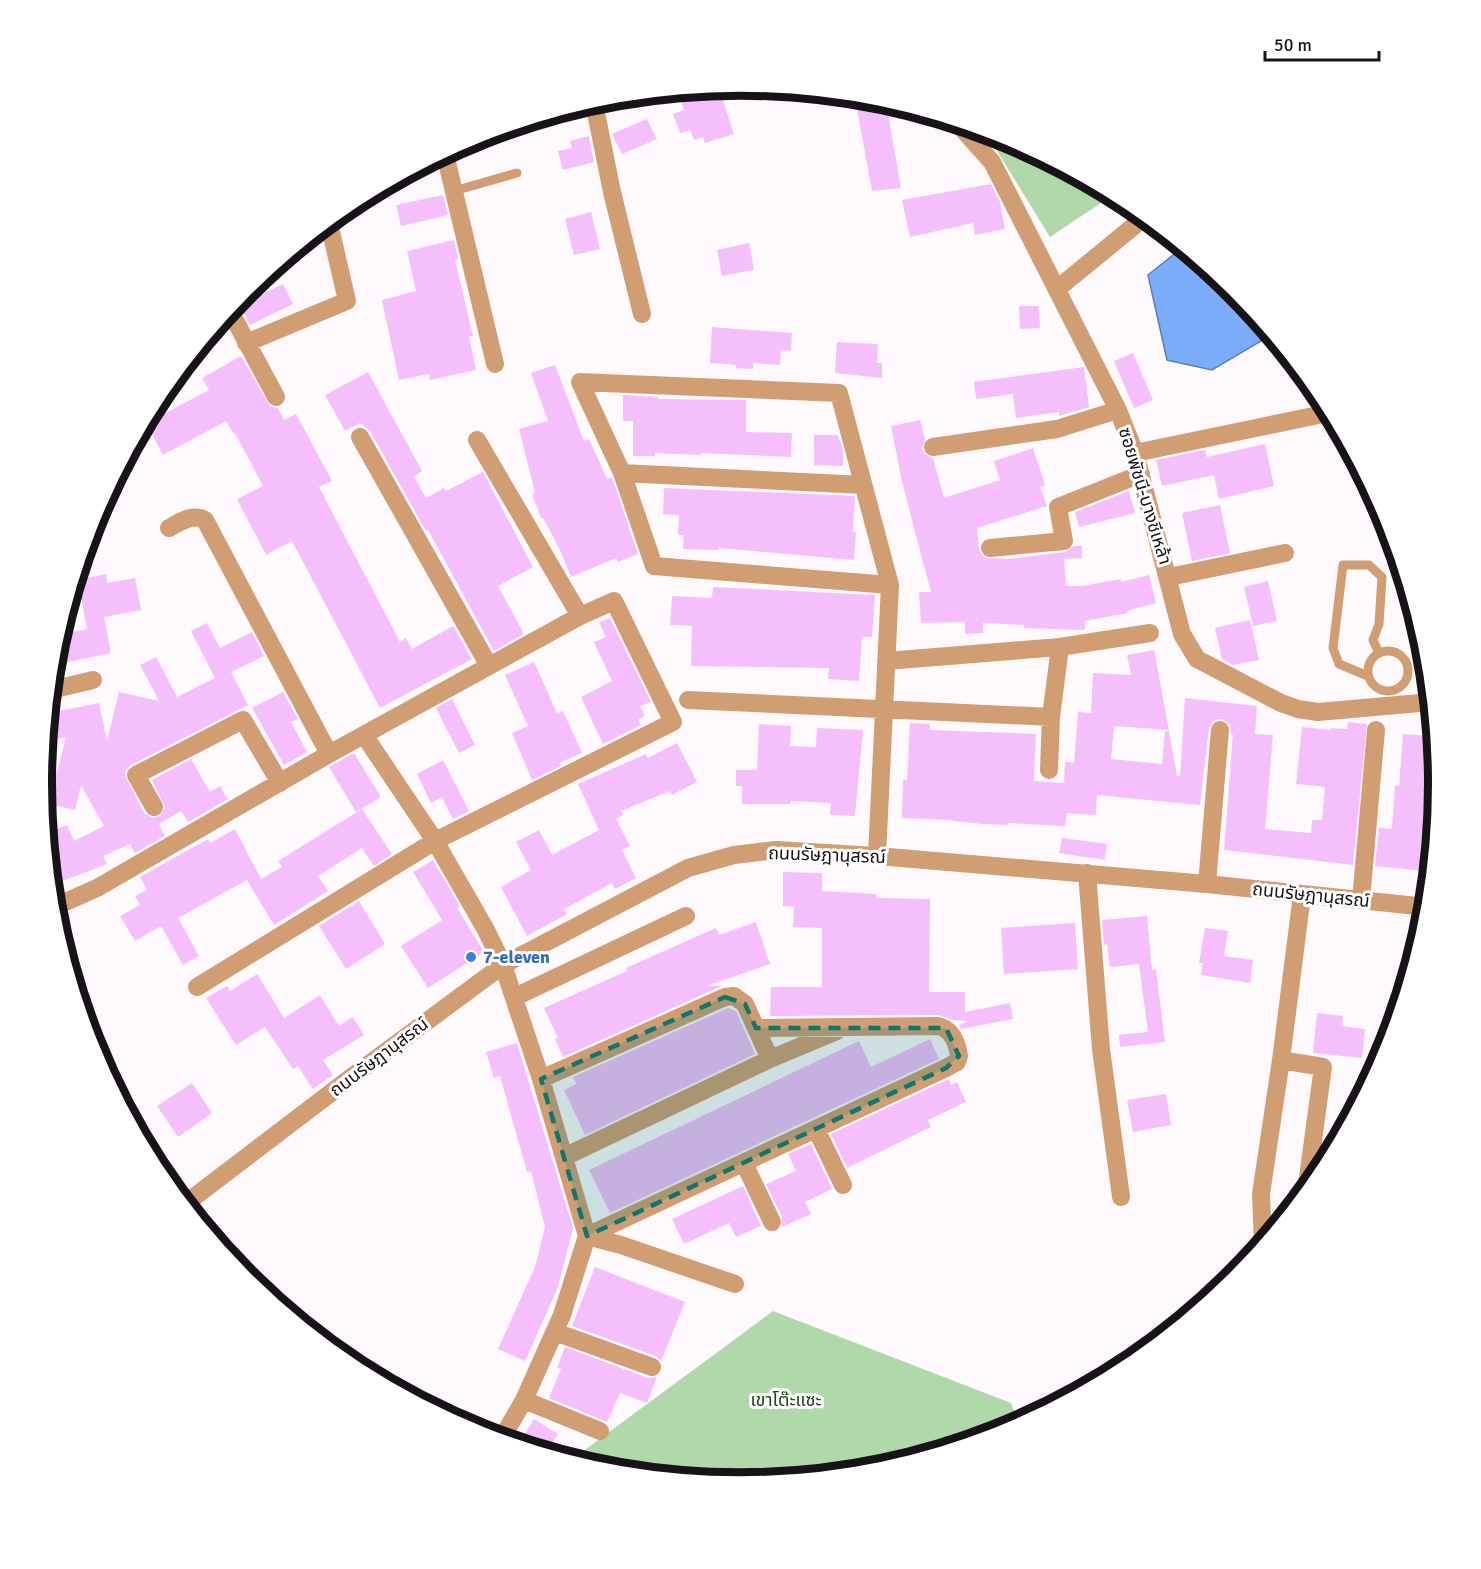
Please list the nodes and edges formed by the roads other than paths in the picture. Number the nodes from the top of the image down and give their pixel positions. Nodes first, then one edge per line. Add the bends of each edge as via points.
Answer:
1 (596, 112) edge
2 (968, 135) edge
3 (447, 162) edge
4 (518, 173) dead end
5 (454, 191) junction
6 (1138, 223) edge
7 (331, 232) edge
8 (1057, 289) junction
9 (642, 314) dead end
10 (234, 319) edge
11 (246, 343) junction
12 (495, 364) dead end
13 (276, 397) dead end
14 (1118, 410) junction
15 (1321, 415) edge
16 (360, 437) dead end
17 (477, 440) dead end
18 (933, 447) dead end
19 (1135, 453) junction
20 (622, 473) junction
21 (1141, 474) junction
22 (863, 485) junction
23 (169, 528) dead end
24 (990, 548) dead end
25 (1285, 553) dead end
26 (1168, 577) junction
27 (890, 585) junction
28 (580, 616) junction
29 (1150, 633) dead end
30 (1060, 647) junction
31 (1379, 653) junction
32 (886, 661) junction
33 (489, 666) junction
34 (1368, 675) junction
35 (93, 680) dead end
36 (59, 688) edge
37 (1391, 698) junction
38 (688, 700) dead end
39 (1424, 701) edge
40 (886, 708) junction
41 (1051, 717) junction
42 (1220, 730) dead end
43 (1376, 730) dead end
44 (364, 735) junction
45 (329, 754) junction
46 (1049, 770) dead end
47 (280, 783) junction
48 (154, 807) dead end
49 (435, 841) junction
50 (877, 856) junction
51 (1087, 873) junction
52 (1207, 884) junction
53 (1302, 895) junction
54 (1360, 900) junction
55 (63, 903) edge
56 (1417, 905) edge
57 (686, 916) dead end
58 (503, 965) junction
59 (197, 987) dead end
60 (515, 997) junction
61 (756, 1028) junction
62 (844, 1028) junction
63 (770, 1059) junction
64 (1281, 1060) junction
65 (541, 1079) junction
66 (816, 1129) junction
67 (564, 1157) junction
68 (744, 1162) junction
69 (1309, 1173) edge
70 (843, 1185) dead end
71 (1121, 1197) dead end
72 (192, 1199) edge
73 (772, 1222) dead end
74 (1263, 1231) edge
75 (587, 1236) junction
76 (735, 1284) dead end
77 (555, 1332) junction
78 (652, 1367) dead end
79 (524, 1400) junction
80 (506, 1431) edge
81 (600, 1431) dead end

1 - 9 street
2 - 8 street, ซอยพัชนี-บางชีเหล้า via 992,162
3 - 5 street
4 - 5 lane
5 - 12 street
6 - 8 street
7 - 11 street via 347,301
8 - 14 street, ซอยพัชนี-บางชีเหล้า
10 - 11 street
11 - 13 street
14 - 18 street via 1057,429
14 - 19 street, ซอยพัชนี-บางชีเหล้า
15 - 19 street
16 - 33 street
17 - 28 street
19 - 21 street, ซอยพัชนี-บางชีเหล้า
20 - 22 street
20 - 22 street via 580,382 839,393
20 - 27 street via 654,566
21 - 24 street via 1058,507 1064,542
21 - 26 street, ซอยพัชนี-บางชีเหล้า
22 - 27 street
23 - 45 street via 191,518 205,520
25 - 26 street
26 - 37 street, ซอยพัชนี-บางชีเหล้า via 1182,634 1197,659 1298,710 1318,712
27 - 32 street
28 - 33 street
28 - 49 street via 614,601 673,722
29 - 30 street
30 - 32 street
30 - 41 street
31 - 34 lane via 1370,662
31 - 34 lane via 1372,640 1379,624 1383,577 1370,565 1343,565 1333,648 1339,664
31 - 37 lane via 1392,651 1407,663 1405,682
32 - 40 street
33 - 44 street
34 - 37 lane via 1375,687
35 - 36 street
37 - 39 street, ซอยพัชนี-บางชีเหล้า
38 - 40 street
40 - 41 street
40 - 50 street
41 - 46 street
42 - 52 street
43 - 54 street
44 - 45 street
44 - 49 street
45 - 47 street
47 - 48 street via 243,720 136,775
47 - 55 street via 97,888
49 - 58 street
49 - 59 street
50 - 51 street, ถนนรัษฎานุสรณ์
50 - 58 street, ถนนรัษฎานุสรณ์ via 776,850 734,855 688,868
51 - 52 street, ถนนรัษฎานุสรณ์
51 - 71 street via 1101,1049
52 - 53 street, ถนนรัษฎานุสรณ์
53 - 54 street, ถนนรัษฎานุสรณ์
53 - 64 street
54 - 56 street, ถนนรัษฎานุสรณ์
57 - 60 street
58 - 60 street
58 - 72 street, ถนนรัษฎานุสรณ์
60 - 65 street
61 - 62 street
61 - 63 street
61 - 65 street via 740,999 725,997
62 - 63 street
62 - 66 street via 938,1026 951,1032 959,1056 957,1062 946,1068
63 - 67 street
64 - 69 street via 1323,1067
64 - 74 street via 1261,1194
65 - 67 street
66 - 68 street
66 - 70 street
67 - 75 street
68 - 73 street
68 - 75 street
75 - 76 street
75 - 77 street
77 - 78 street
77 - 79 street
79 - 80 street
79 - 81 street

